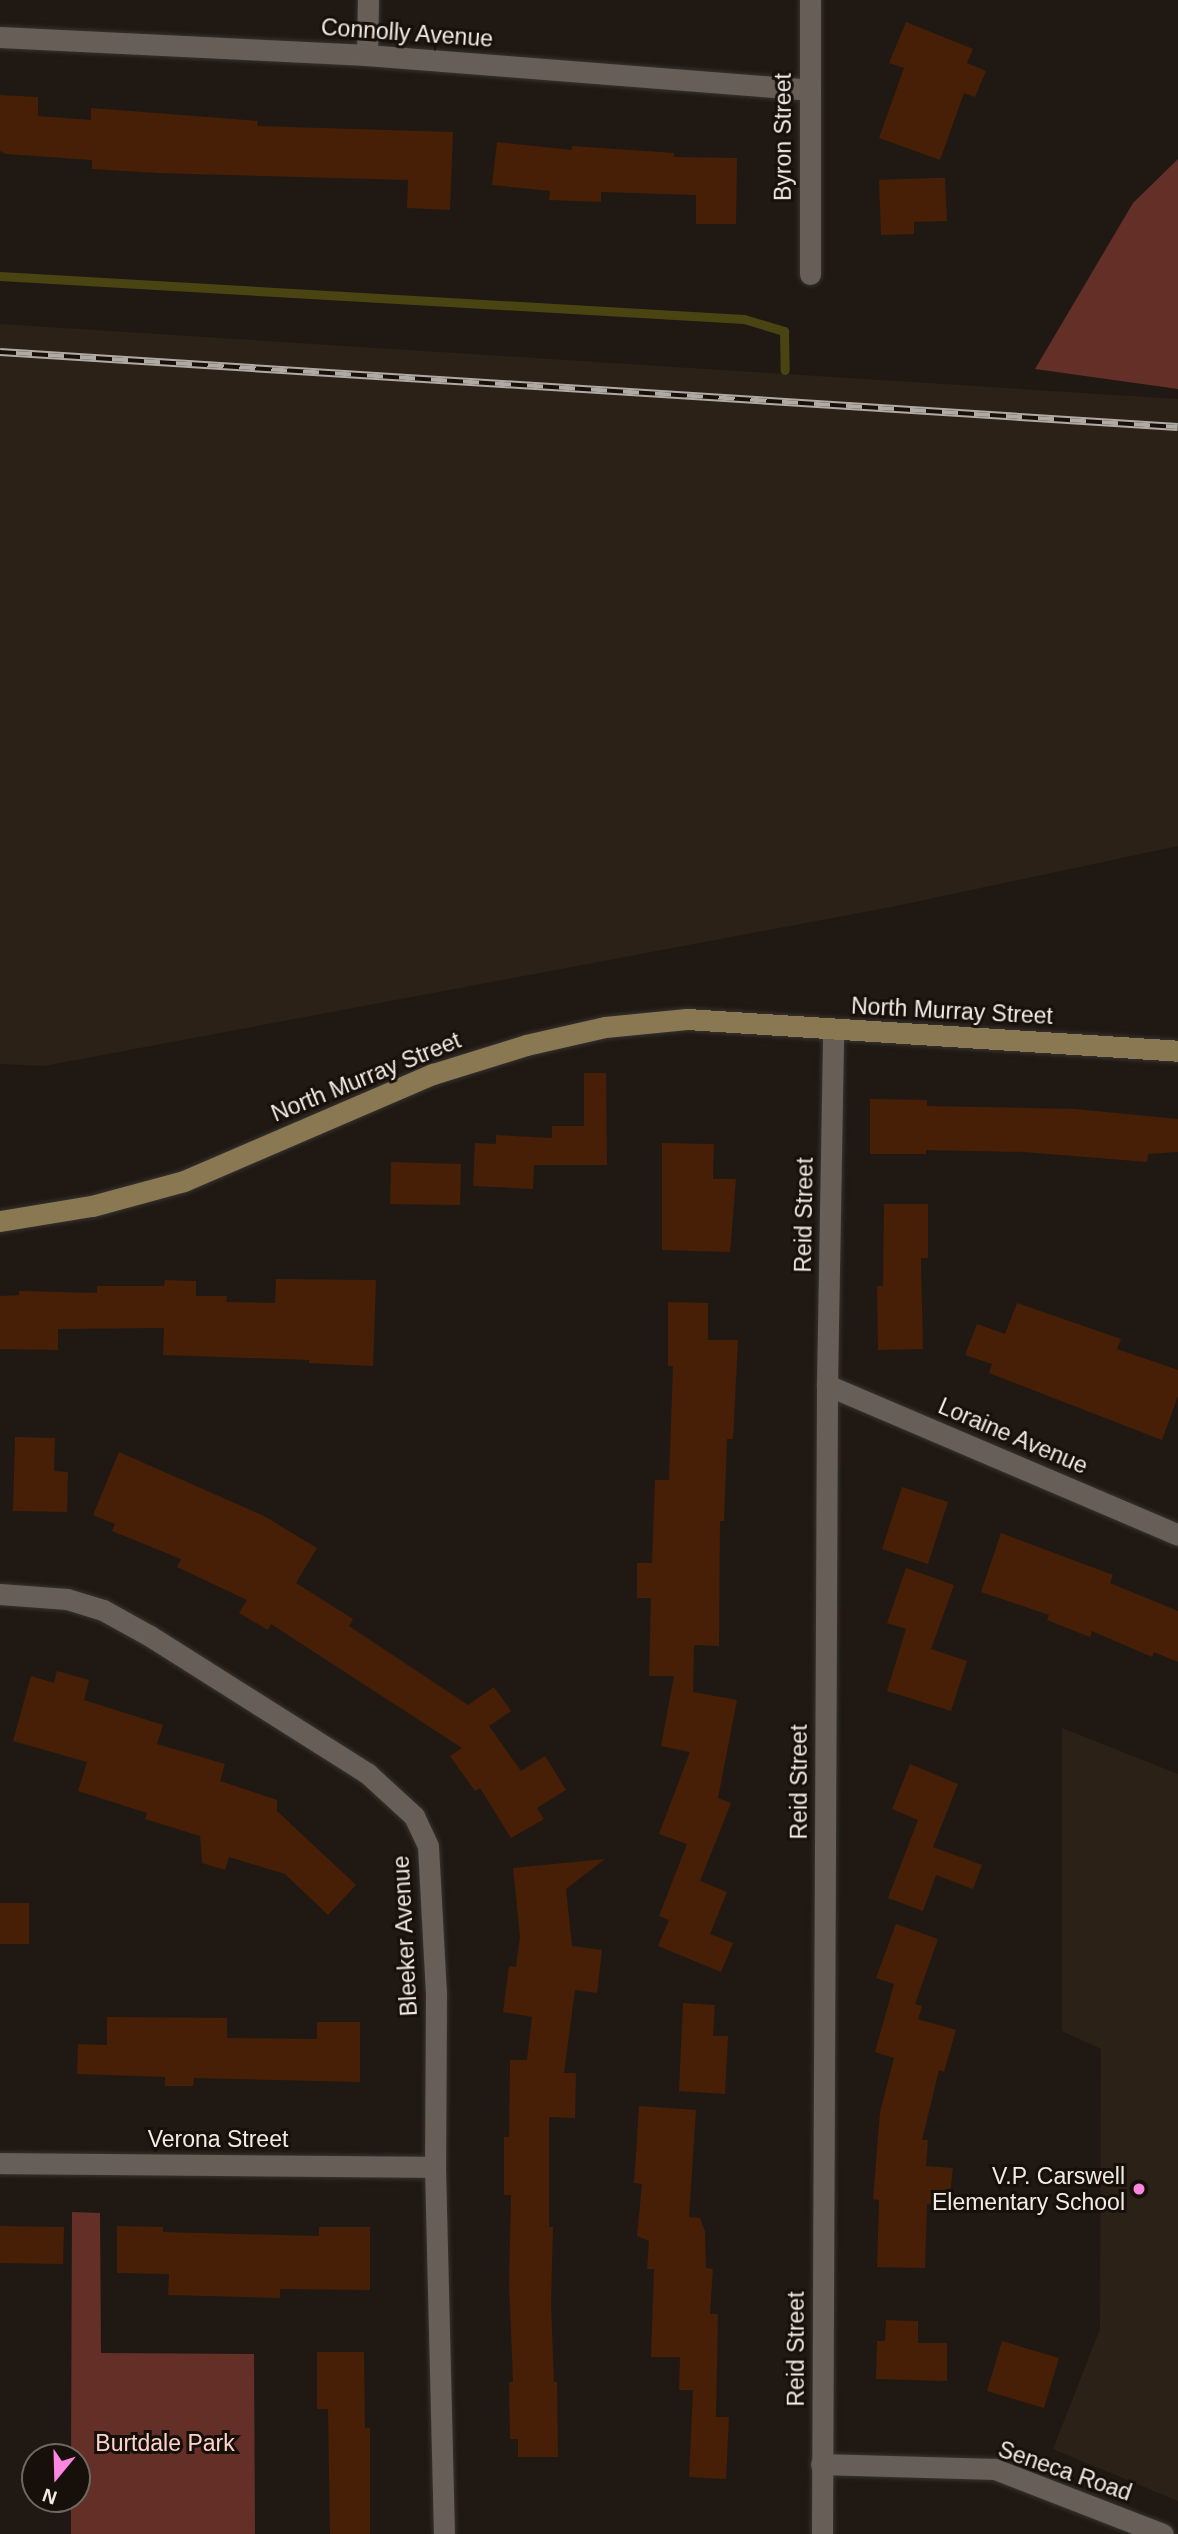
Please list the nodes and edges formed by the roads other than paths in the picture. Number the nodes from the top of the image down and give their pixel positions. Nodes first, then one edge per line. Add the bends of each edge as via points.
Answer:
1 (368, 0) edge
2 (810, 0) edge
3 (0, 37) edge
4 (367, 55) junction
5 (810, 90) junction
6 (810, 274) dead end
7 (833, 1030) junction
8 (1178, 1051) edge
9 (0, 1221) edge
10 (827, 1385) junction
11 (1178, 1535) edge
12 (0, 1594) edge
13 (0, 2163) edge
14 (435, 2167) junction
15 (821, 2464) junction
16 (444, 2534) edge
17 (822, 2534) edge
18 (1163, 2534) edge

1 - 4 street
2 - 5 street, Byron Street
3 - 4 street, Connolly Avenue
4 - 5 street, Connolly Avenue
5 - 6 street, Byron Street
7 - 8 street, North Murray Street
7 - 9 street, North Murray Street via 687,1019 605,1027 526,1045 433,1074 184,1181 92,1206
7 - 10 street, Reid Street
10 - 11 street, Loraine Avenue
10 - 15 street, Reid Street
12 - 14 street, Bleeker Avenue via 67,1599 103,1610 367,1773 414,1816 428,1846 430,1874 437,2075
13 - 14 street, Verona Street
14 - 16 street, Bleeker Avenue
15 - 17 street, Reid Street
15 - 18 street, Seneca Road via 995,2469

